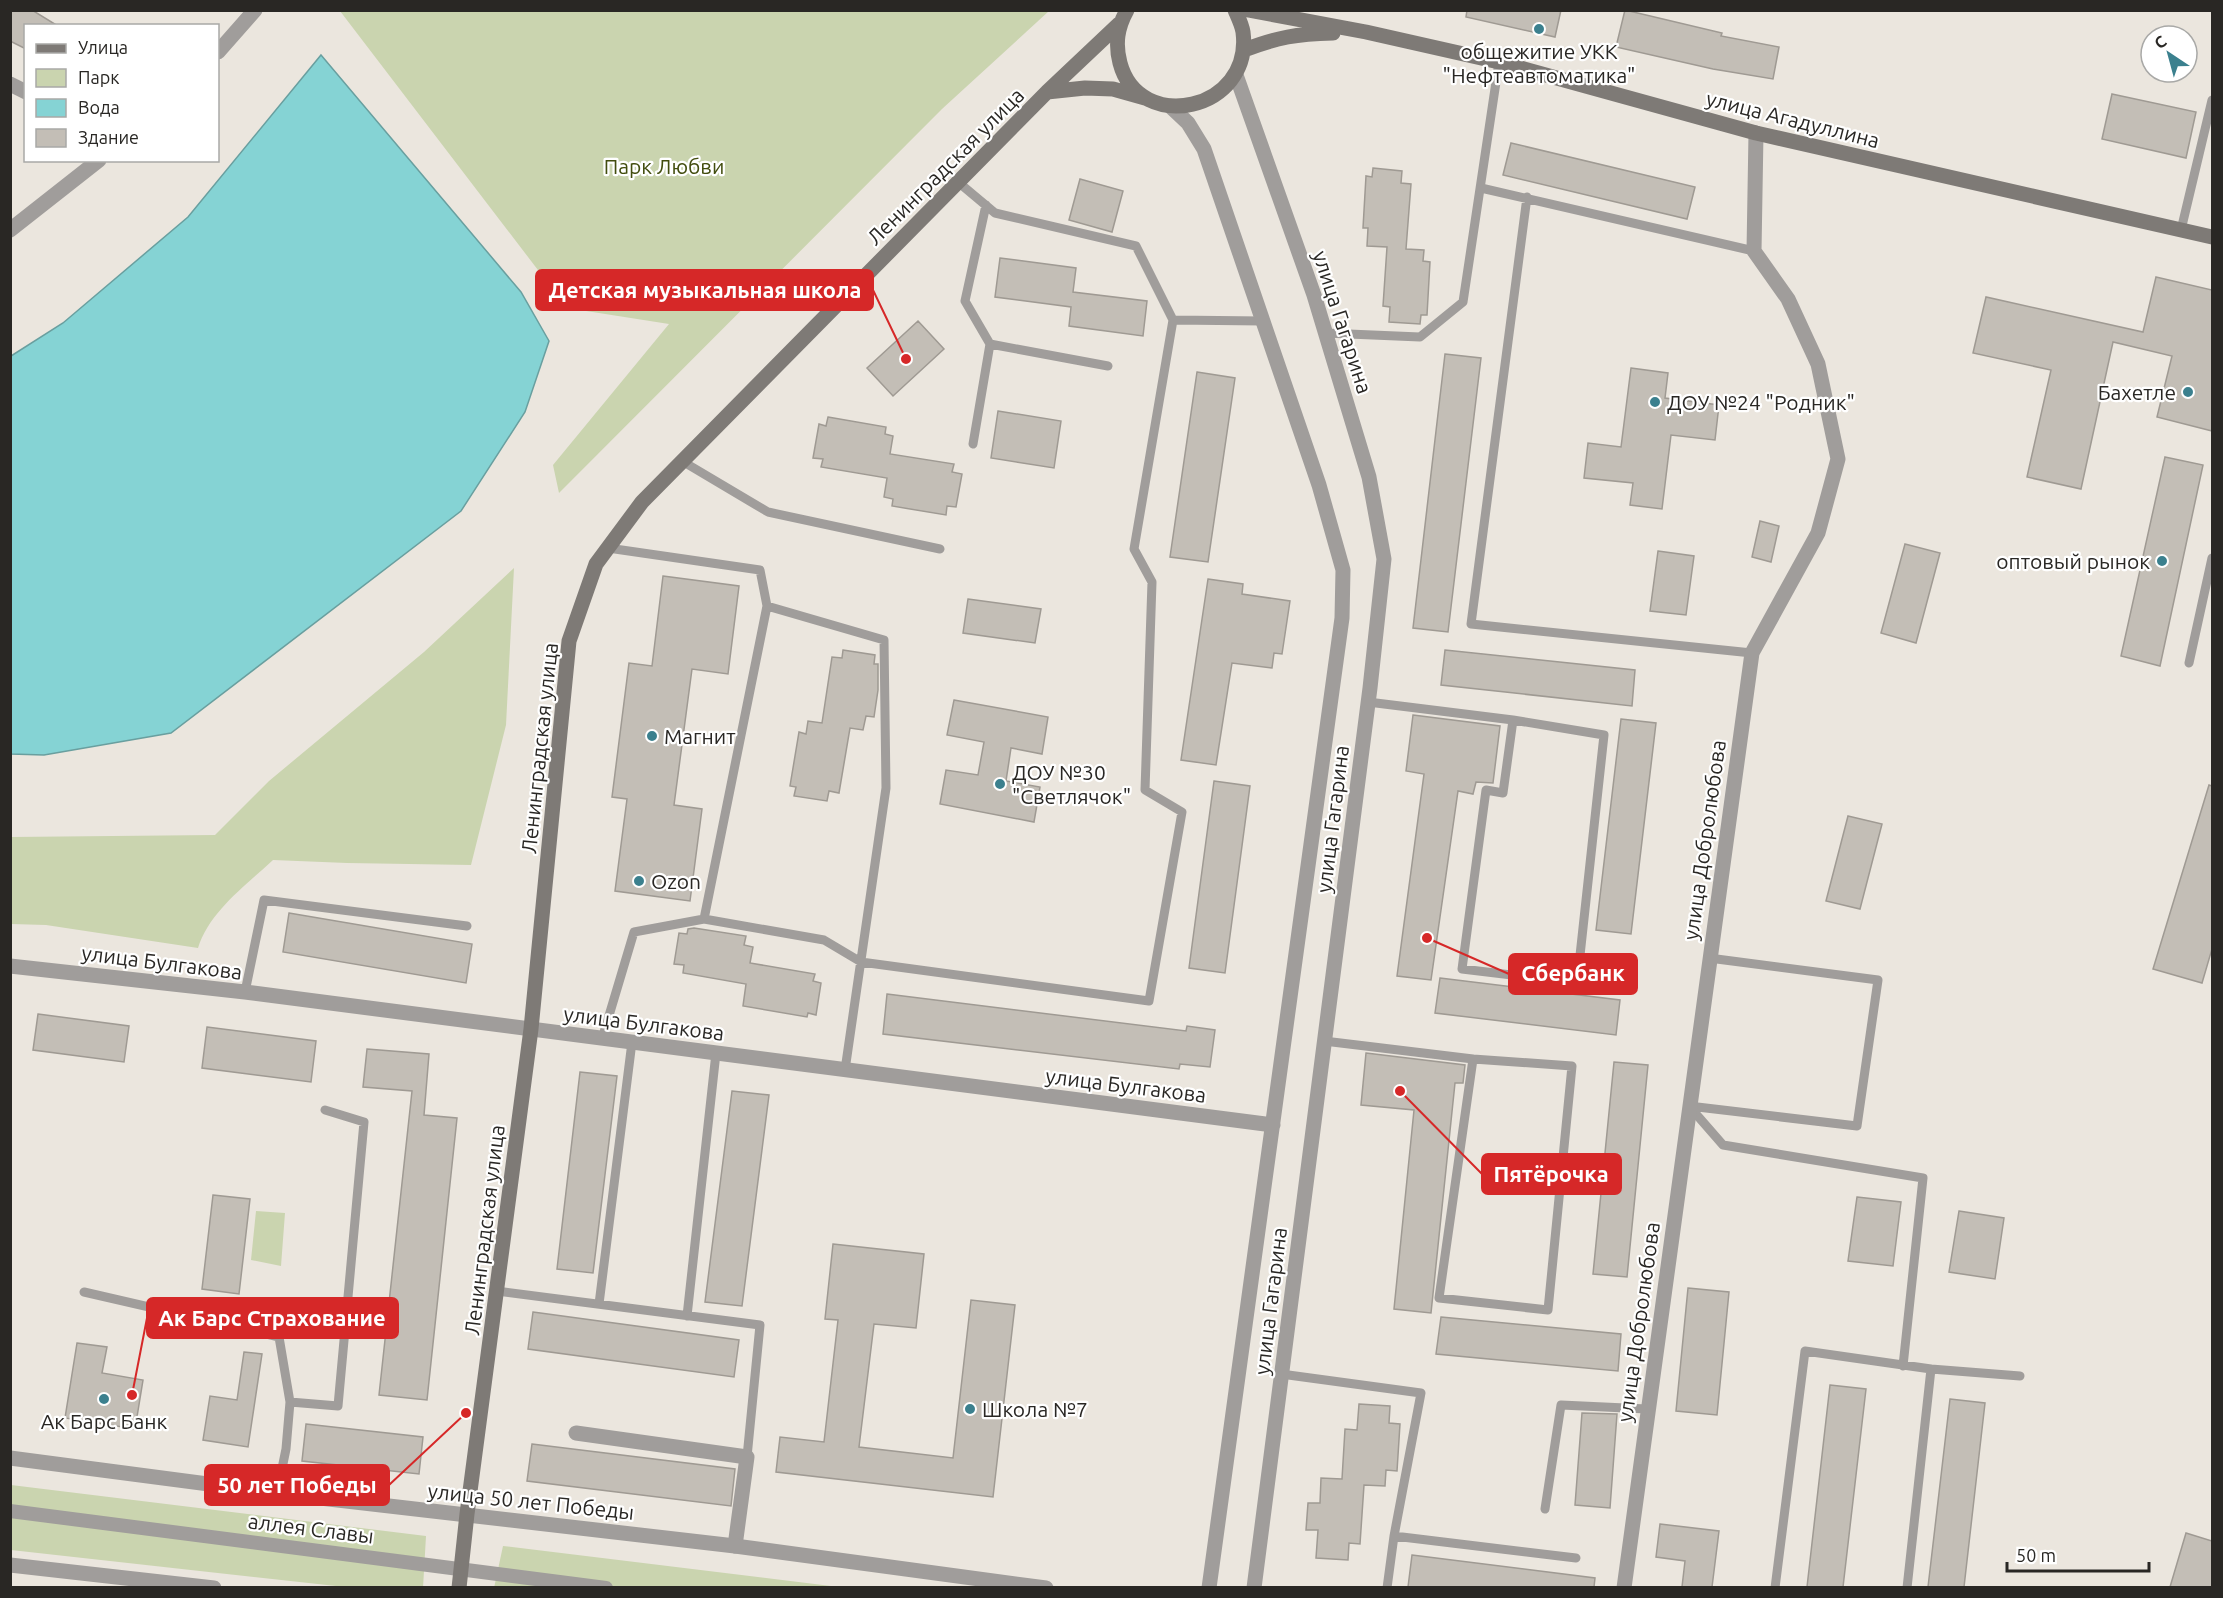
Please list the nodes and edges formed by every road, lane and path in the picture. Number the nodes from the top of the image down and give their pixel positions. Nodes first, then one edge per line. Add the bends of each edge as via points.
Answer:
1 (255, 10) edge
2 (1127, 10) edge
3 (1235, 10) edge
4 (1248, 10) edge
5 (1273, 13) edge
6 (1119, 24) junction
7 (1366, 32) junction
8 (1244, 50) junction
9 (219, 51) edge
10 (1499, 62) junction
11 (1236, 75) junction
12 (10, 84) edge
13 (24, 91) edge
14 (1047, 92) junction
15 (1149, 99) junction
16 (2212, 100) edge
17 (1170, 106) junction
18 (1756, 133) junction
19 (96, 162) edge
20 (958, 182) junction
21 (1481, 188) junction
22 (1527, 197) junction
23 (986, 205) junction
24 (10, 230) edge
25 (2181, 230) junction
26 (2212, 237) edge
27 (1754, 251) junction
28 (1173, 320) junction
29 (1263, 321) junction
30 (1325, 333) junction
31 (990, 344) junction
32 (1108, 366) dead end
33 (973, 444) dead end
34 (682, 461) junction
35 (608, 548) junction
36 (940, 549) dead end
37 (2212, 558) edge
38 (767, 606) junction
39 (1752, 653) junction
40 (2189, 663) dead end
41 (1368, 702) junction
42 (1513, 720) junction
43 (704, 919) junction
44 (467, 926) dead end
45 (1709, 958) junction
46 (861, 962) junction
47 (10, 966) edge
48 (245, 992) junction
49 (531, 1029) junction
50 (602, 1039) junction
51 (1324, 1041) junction
52 (632, 1042) junction
53 (716, 1053) junction
54 (1473, 1059) junction
55 (845, 1070) junction
56 (1689, 1106) junction
57 (325, 1110) dead end
58 (1273, 1125) junction
59 (497, 1291) junction
60 (84, 1292) dead end
61 (599, 1304) junction
62 (687, 1316) junction
63 (1903, 1366) junction
64 (1931, 1369) junction
65 (1281, 1374) junction
66 (2020, 1376) dead end
67 (290, 1402) junction
68 (1647, 1409) junction
69 (576, 1433) dead end
70 (747, 1457) junction
71 (10, 1458) edge
72 (278, 1493) junction
73 (1545, 1509) dead end
74 (10, 1511) edge
75 (467, 1514) junction
76 (1394, 1536) junction
77 (735, 1546) junction
78 (1576, 1558) dead end
79 (10, 1565) edge
80 (462, 1568) junction
81 (214, 1587) edge
82 (459, 1587) edge
83 (606, 1587) edge
84 (1046, 1587) edge
85 (1209, 1587) edge
86 (1254, 1587) edge
87 (1387, 1587) edge
88 (1624, 1587) edge
89 (1774, 1587) edge
90 (1907, 1587) edge

1 - 9 street
2 - 6 main road
3 - 8 main road via 1243,30
4 - 5 main road
5 - 7 main road
6 - 14 main road, Ленинградская улица
6 - 15 main road via 1116,49 1122,70
7 - 8 main road via 1296,34
7 - 10 main road, улица Агадуллина
8 - 11 main road
10 - 18 main road, улица Агадуллина
10 - 21 lane
11 - 17 main road via 1218,94 1193,106
11 - 30 street, улица Гагарина
12 - 13 street
14 - 15 main road via 1113,89
14 - 20 main road, Ленинградская улица
15 - 17 main road
16 - 25 lane
17 - 29 street, улица Гагарина via 1188,123 1204,149
18 - 25 main road, улица Агадуллина
18 - 27 street
19 - 24 street
20 - 23 lane
20 - 34 main road, Ленинградская улица
21 - 22 lane
21 - 30 lane via 1463,302 1420,337
22 - 27 lane
22 - 39 lane via 1471,624
23 - 28 lane via 995,213 1136,246
23 - 31 lane via 965,301
25 - 26 main road, улица Агадуллина
27 - 39 street, улица Добролюбова via 1788,299 1818,364 1838,459 1818,533
28 - 29 lane
28 - 46 lane via 1134,549 1152,582 1145,790 1182,812 1149,1001
29 - 58 street, улица Гагарина via 1319,484 1343,570 1342,618
30 - 41 street, улица Гагарина via 1369,477 1384,559
31 - 32 lane
31 - 33 lane
34 - 35 main road, Ленинградская улица via 642,502
34 - 36 lane via 768,512
35 - 38 lane via 760,570
35 - 49 main road, Ленинградская улица via 596,564 569,641
37 - 40 lane
38 - 43 lane
38 - 46 lane via 884,640 886,788
39 - 45 street, улица Добролюбова
41 - 42 lane
41 - 51 street, улица Гагарина
42 - 42 lane via 1503,792 1486,790 1462,969 1577,983 1604,735
43 - 46 lane via 824,940
43 - 50 lane via 634,932
44 - 48 lane via 264,900
45 - 56 street, улица Добролюбова
45 - 56 lane via 1878,980 1857,1126
46 - 55 lane
47 - 48 street, улица Булгакова
48 - 49 street, улица Булгакова
49 - 50 street, улица Булгакова
49 - 59 main road, Ленинградская улица
50 - 52 street, улица Булгакова
51 - 54 lane
51 - 65 street, улица Гагарина
52 - 53 street, улица Булгакова
52 - 61 lane
53 - 55 street, улица Булгакова
53 - 62 lane
54 - 54 lane via 1439,1298 1548,1310 1572,1066
55 - 58 street, улица Булгакова
56 - 63 lane via 1723,1145 1923,1178
56 - 68 street, улица Добролюбова
57 - 67 lane via 364,1122 338,1406
58 - 85 street, улица Гагарина
59 - 61 lane
59 - 75 main road, Ленинградская улица
60 - 67 lane via 279,1337
61 - 62 lane
62 - 70 lane via 760,1325
63 - 64 lane
63 - 89 lane via 1805,1351
64 - 66 lane
64 - 90 lane
65 - 76 lane via 1421,1393
65 - 86 street, улица Гагарина
67 - 72 lane
68 - 73 lane via 1561,1405
68 - 88 street, улица Добролюбова
69 - 70 street
70 - 77 street
71 - 72 street, улица 50 лет Победы
72 - 75 street, улица 50 лет Победы
74 - 80 street, аллея Славы
75 - 77 street, улица 50 лет Победы
75 - 80 main road, Ленинградская улица
76 - 78 lane
76 - 87 lane
77 - 84 street, улица 50 лет Победы
79 - 81 street
80 - 82 main road, Ленинградская улица
80 - 83 street, аллея Славы

